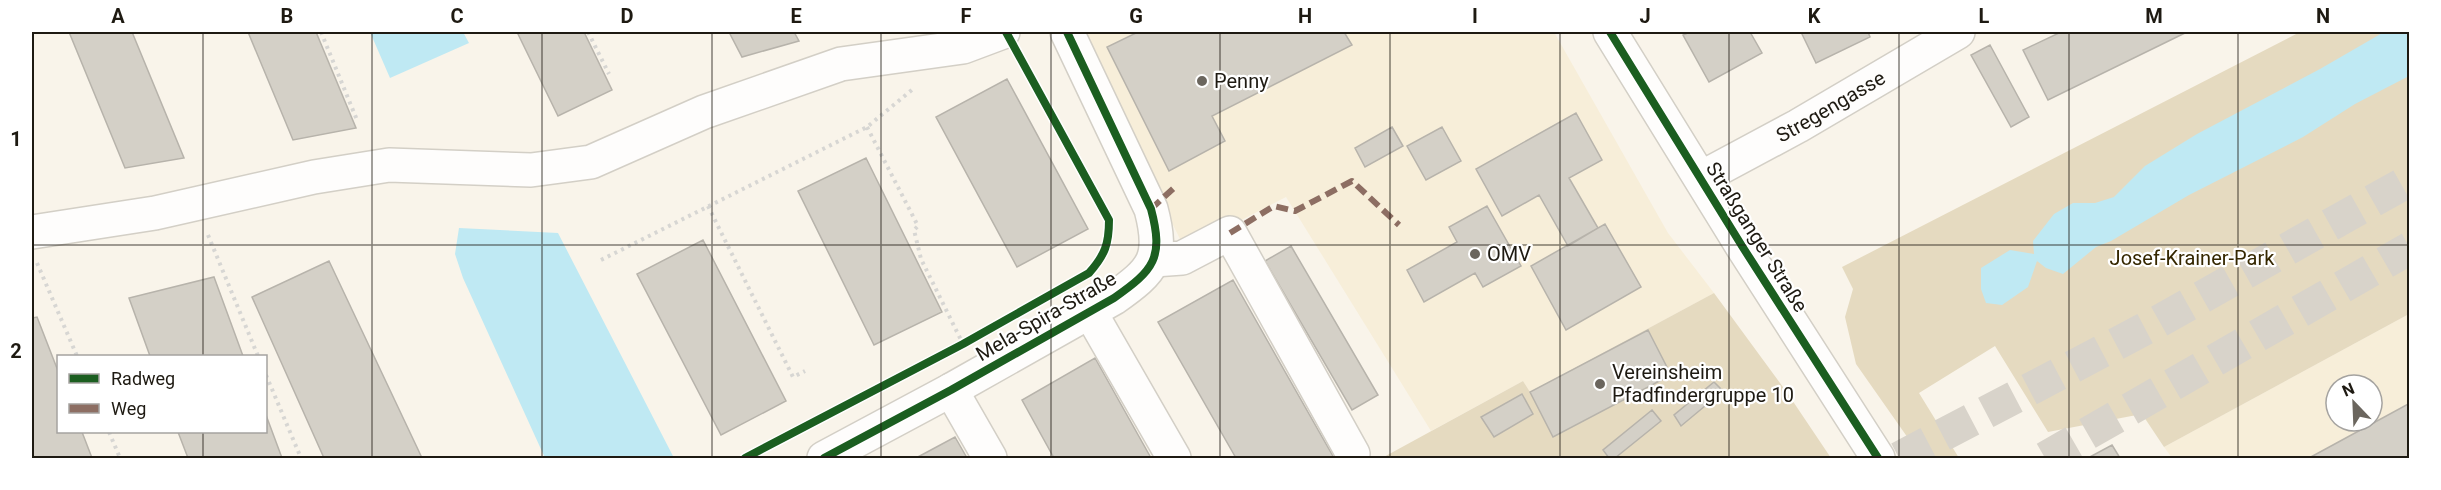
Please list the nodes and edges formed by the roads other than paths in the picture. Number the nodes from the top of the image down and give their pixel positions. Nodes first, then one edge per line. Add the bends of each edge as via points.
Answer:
1 (1003, 32) edge
2 (1067, 32) edge
3 (1610, 32) edge
4 (1958, 32) edge
5 (1701, 178) junction
6 (34, 246) edge
7 (1154, 260) junction
8 (1090, 312) junction
9 (951, 390) junction
10 (1353, 454) dead end
11 (824, 459) edge
12 (990, 459) edge
13 (1174, 459) edge
14 (1878, 459) edge

1 - 6 street via 963,47 841,64 704,112 591,162 531,170 389,165 195,203
2 - 7 street via 1151,210 1158,236
3 - 5 street, Straßganger Straße
4 - 5 street, Stregengasse
5 - 14 street, Straßganger Straße
7 - 8 street, Mela-Spira-Straße via 1137,282
7 - 10 street via 1182,258 1230,233
8 - 9 street, Mela-Spira-Straße
8 - 13 street
9 - 11 street, Mela-Spira-Straße
9 - 12 street

